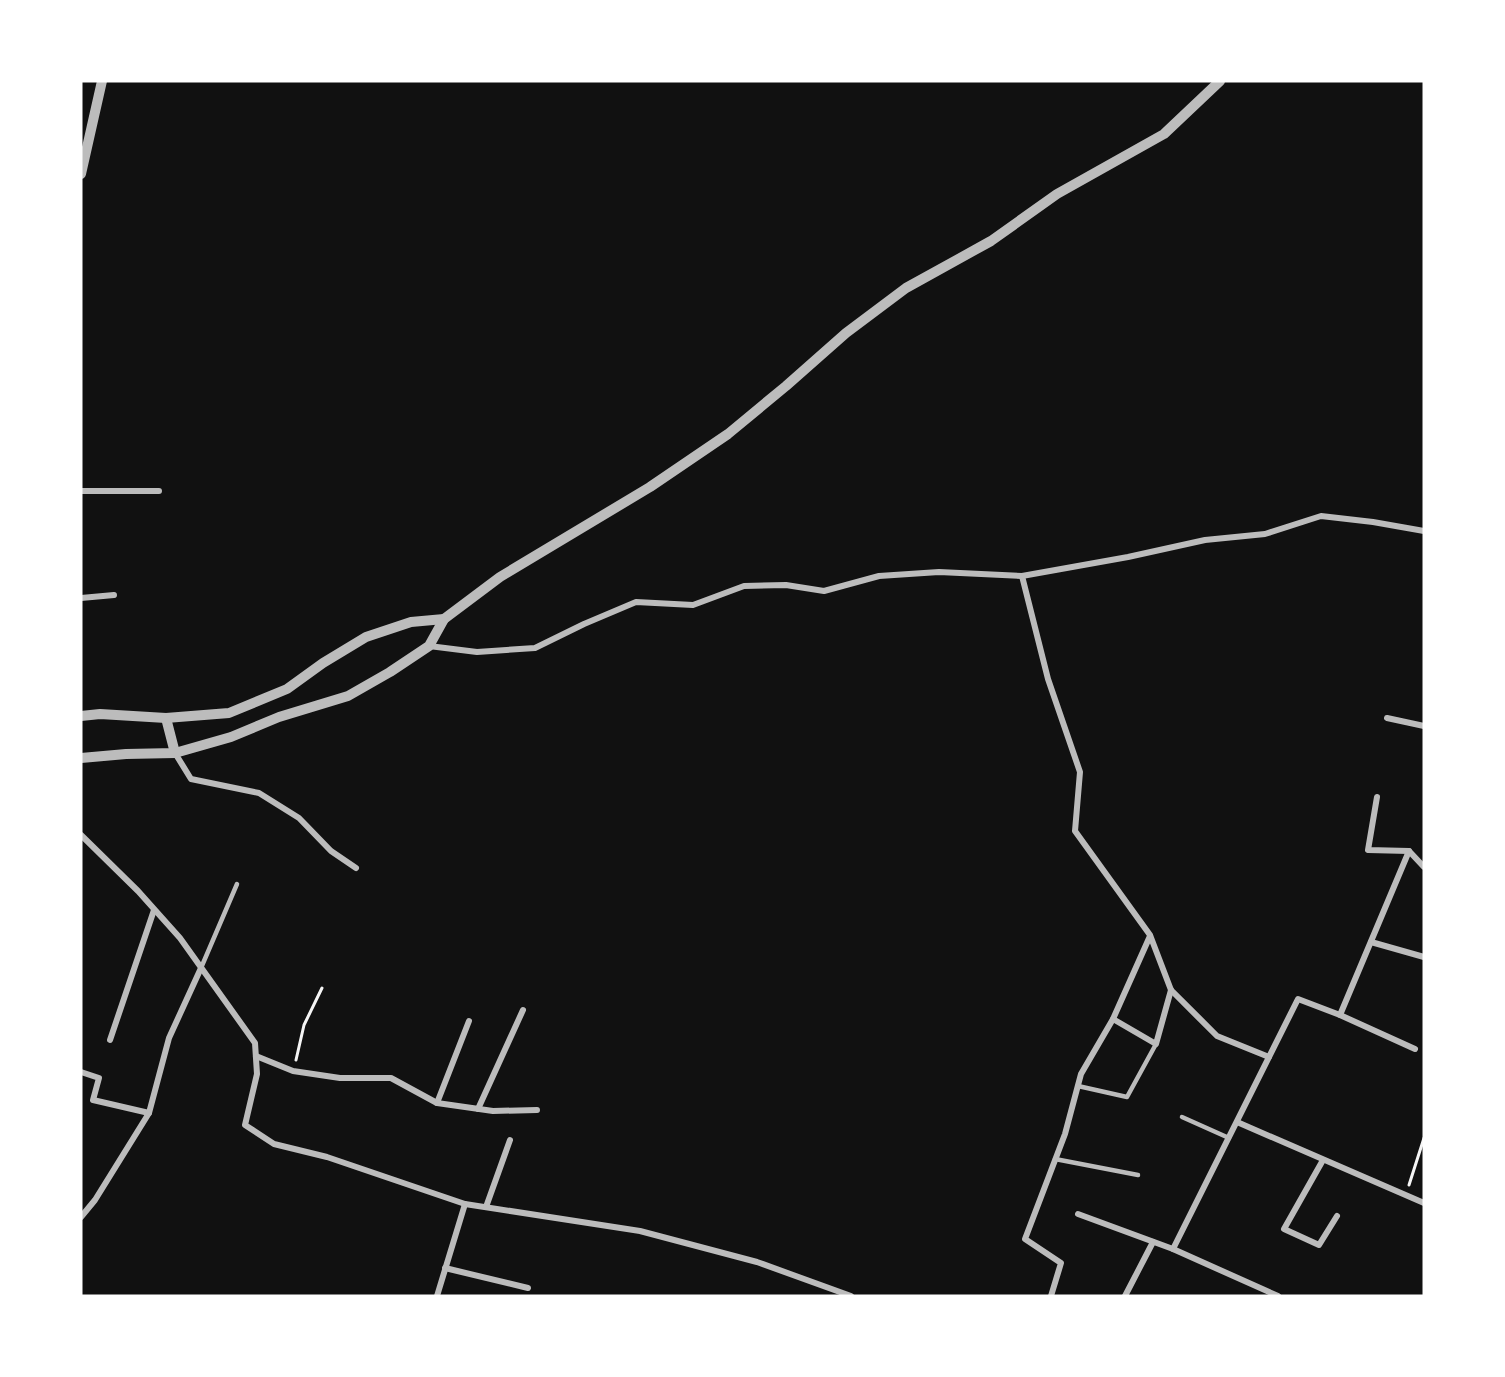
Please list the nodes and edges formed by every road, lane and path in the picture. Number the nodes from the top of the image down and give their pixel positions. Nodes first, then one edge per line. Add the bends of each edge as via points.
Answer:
1 (102, 81) edge
2 (1220, 81) edge
3 (81, 174) edge
4 (81, 491) edge
5 (159, 491) dead end
6 (1424, 531) edge
7 (1022, 576) junction
8 (114, 595) dead end
9 (81, 598) edge
10 (444, 619) junction
11 (429, 646) junction
12 (81, 716) edge
13 (166, 718) junction
14 (1387, 718) dead end
15 (1424, 726) edge
16 (175, 753) junction
17 (81, 758) edge
18 (1377, 797) dead end
19 (83, 841) edge
20 (1408, 851) junction
21 (1424, 867) edge
22 (356, 868) dead end
23 (237, 884) dead end
24 (154, 910) junction
25 (1150, 935) junction
26 (1371, 942) junction
27 (1424, 957) edge
28 (201, 968) junction
29 (322, 988) dead end
30 (1171, 990) junction
31 (523, 1010) dead end
32 (1340, 1015) junction
33 (1113, 1019) junction
34 (469, 1022) dead end
35 (110, 1040) dead end
36 (1156, 1044) junction
37 (1415, 1049) dead end
38 (255, 1056) junction
39 (1269, 1058) junction
40 (294, 1071) junction
41 (81, 1072) edge
42 (1078, 1086) junction
43 (437, 1102) junction
44 (478, 1109) junction
45 (537, 1110) dead end
46 (149, 1113) junction
47 (1182, 1117) dead end
48 (1237, 1122) junction
49 (1229, 1138) junction
50 (1424, 1138) edge
51 (510, 1140) dead end
52 (1055, 1159) junction
53 (1323, 1160) junction
54 (1138, 1175) dead end
55 (1406, 1196) junction
56 (1424, 1203) edge
57 (465, 1204) junction
58 (486, 1207) junction
59 (1078, 1214) dead end
60 (1337, 1216) dead end
61 (81, 1217) edge
62 (1153, 1242) junction
63 (1173, 1249) junction
64 (445, 1268) junction
65 (528, 1288) dead end
66 (1273, 1295) edge
67 (437, 1296) edge
68 (851, 1296) edge
69 (1051, 1296) edge
70 (1125, 1296) edge

1 - 3 street
2 - 10 street via 1164,135 1057,194 991,241 906,288 846,333 728,434 650,487 500,577
4 - 5 street
6 - 7 street via 1321,516 1265,534 1205,540
7 - 11 street via 939,572 879,576 824,591 786,585 744,586 693,605 636,602 536,648 477,652
7 - 25 street via 1048,679 1080,772 1075,831
8 - 9 street
10 - 11 street
10 - 13 street via 411,622 366,637 287,689 229,713
11 - 16 street via 348,696
12 - 13 street
13 - 16 street
14 - 15 street
16 - 17 street
16 - 22 street via 191,779 259,793 299,818 331,851
18 - 20 street via 1368,850
19 - 24 street
20 - 21 street
20 - 26 street
23 - 28 lane
24 - 28 street
24 - 35 street
25 - 30 street
25 - 33 street
26 - 27 street
26 - 32 street
28 - 38 street via 255,1043
28 - 46 street via 169,1038
29 - 40 path via 304,1025
30 - 36 street
30 - 39 street via 1217,1036
31 - 44 street
32 - 37 street
32 - 39 street via 1298,999
33 - 36 street
33 - 42 street
34 - 43 street
36 - 42 lane via 1127,1098
38 - 40 street
38 - 57 street via 257,1074 245,1125 274,1144 327,1157
39 - 48 street
40 - 43 street via 340,1078 391,1077
41 - 46 street via 99,1078 93,1100
42 - 52 street
43 - 44 street
44 - 45 street
46 - 61 street
47 - 49 lane
48 - 49 street
48 - 53 street
49 - 63 street
50 - 55 path
51 - 58 street
52 - 54 lane
52 - 69 street via 1025,1239 1061,1263
53 - 55 street
53 - 60 street via 1284,1228 1319,1245
55 - 56 street
57 - 58 street
57 - 64 street
58 - 68 street via 640,1231 757,1262
59 - 62 street
62 - 63 street
62 - 70 street
63 - 66 street
64 - 65 street
64 - 67 street

